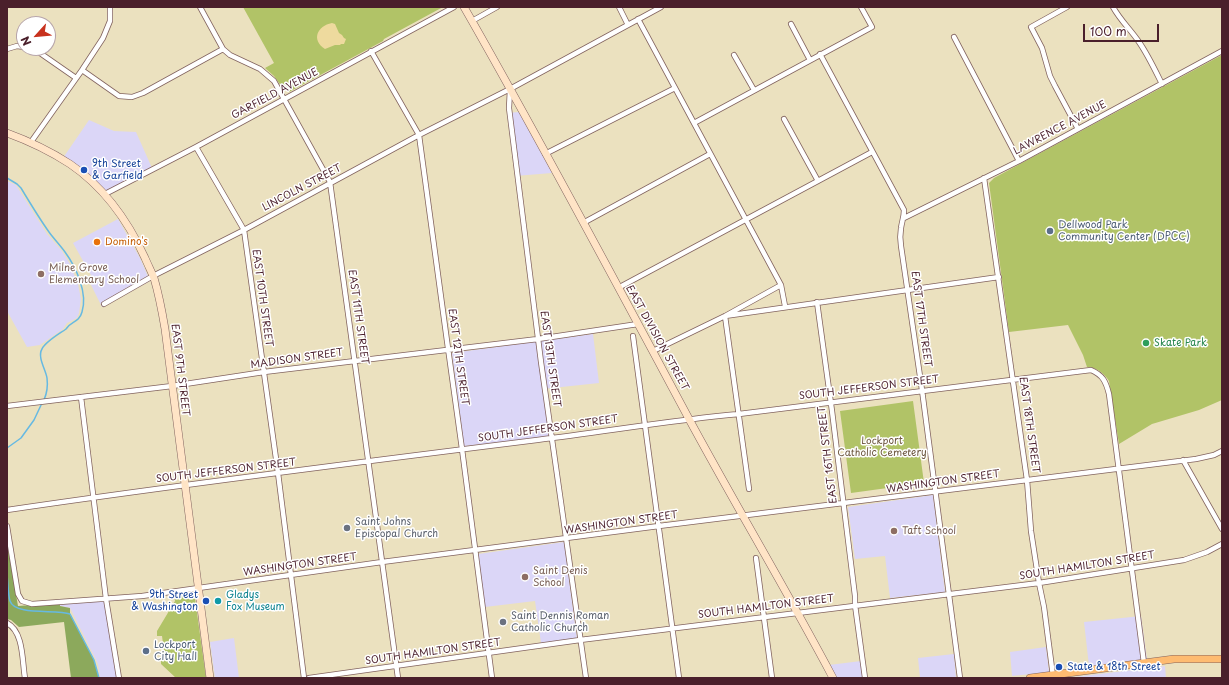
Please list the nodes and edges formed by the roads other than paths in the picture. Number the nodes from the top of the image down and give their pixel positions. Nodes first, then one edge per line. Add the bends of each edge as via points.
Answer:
1 (110, 7) edge
2 (200, 7) edge
3 (454, 7) edge
4 (464, 7) edge
5 (497, 7) edge
6 (619, 7) edge
7 (661, 7) edge
8 (861, 7) edge
9 (1067, 7) edge
10 (1113, 7) edge
11 (638, 19) junction
12 (472, 21) junction
13 (791, 24) dead end
14 (628, 25) junction
15 (954, 38) dead end
16 (223, 49) junction
17 (371, 51) junction
18 (1222, 51) edge
19 (820, 54) junction
20 (734, 55) dead end
21 (44, 56) edge
22 (810, 60) junction
23 (82, 70) junction
24 (76, 78) junction
25 (1162, 84) junction
26 (675, 88) junction
27 (510, 89) junction
28 (754, 90) junction
29 (284, 99) junction
30 (784, 119) dead end
31 (694, 123) junction
32 (1078, 129) junction
33 (7, 133) edge
34 (419, 135) junction
35 (31, 142) junction
36 (196, 147) junction
37 (872, 152) junction
38 (545, 154) junction
39 (710, 154) junction
40 (1018, 160) junction
41 (984, 178) junction
42 (818, 181) junction
43 (330, 182) junction
44 (105, 194) junction
45 (904, 218) junction
46 (745, 220) junction
47 (583, 223) junction
48 (244, 230) junction
49 (153, 276) junction
50 (999, 277) junction
51 (781, 285) junction
52 (618, 288) junction
53 (907, 291) junction
54 (817, 302) junction
55 (104, 304) dead end
56 (785, 306) junction
57 (725, 316) junction
58 (638, 324) junction
59 (633, 336) dead end
60 (538, 339) junction
61 (448, 350) junction
62 (653, 351) junction
63 (355, 361) junction
64 (264, 372) junction
65 (1013, 380) junction
66 (172, 386) junction
67 (922, 390) junction
68 (81, 396) junction
69 (831, 402) junction
70 (7, 406) edge
71 (739, 414) junction
72 (689, 419) junction
73 (646, 425) junction
74 (552, 438) junction
75 (462, 450) junction
76 (1222, 451) edge
77 (1183, 460) junction
78 (368, 462) junction
79 (1119, 469) junction
80 (278, 473) junction
81 (1027, 480) junction
82 (185, 485) junction
83 (749, 489) dead end
84 (935, 492) junction
85 (94, 497) junction
86 (843, 504) junction
87 (7, 510) edge
88 (743, 517) junction
89 (7, 526) edge
90 (659, 526) junction
91 (1222, 529) edge
92 (567, 539) junction
93 (1222, 544) edge
94 (475, 551) junction
95 (756, 558) dead end
96 (382, 562) junction
97 (1132, 569) junction
98 (292, 575) junction
99 (1039, 583) junction
100 (199, 588) junction
101 (949, 594) junction
102 (106, 599) junction
103 (855, 605) junction
104 (798, 613) junction
105 (764, 617) junction
106 (7, 623) edge
107 (673, 628) junction
108 (580, 640) junction
109 (489, 653) junction
110 (1222, 659) edge
111 (1144, 663) junction
112 (396, 666) junction
113 (1053, 676) edge
114 (25, 678) edge
115 (119, 678) edge
116 (210, 678) edge
117 (304, 678) edge
118 (309, 678) edge
119 (398, 678) edge
120 (492, 678) edge
121 (586, 678) edge
122 (679, 678) edge
123 (772, 678) edge
124 (833, 678) edge
125 (865, 678) edge
126 (960, 678) edge
127 (1030, 678) edge

1 - 23 street via 110,21 103,38
2 - 16 street, EAST 11TH STREET
3 - 17 street, GARFIELD AVENUE
4 - 12 street, EAST DIVISION STREET
5 - 12 street
6 - 14 street
7 - 11 street, LINCOLN STREET
8 - 19 street via 872,27
9 - 32 street via 1031,27 1042,48 1050,76
10 - 25 street via 1145,50
11 - 14 street, LINCOLN STREET
11 - 26 street
12 - 27 street, EAST DIVISION STREET
13 - 22 street
14 - 27 street, LINCOLN STREET
15 - 40 street
16 - 23 street via 132,97 119,96
16 - 29 street, EAST 11TH STREET via 269,76
17 - 29 street, GARFIELD AVENUE
17 - 34 street, EAST 12TH STREET
18 - 25 street, LAWRENCE AVENUE
19 - 22 street
19 - 37 street, EAST 17TH STREET
20 - 28 street
21 - 24 street
22 - 28 street
23 - 24 street
24 - 35 street
25 - 32 street, LAWRENCE AVENUE
26 - 31 street
26 - 38 street
27 - 34 street, LINCOLN STREET
27 - 38 street, EAST DIVISION STREET
27 - 60 street, EAST 13TH STREET via 509,108
28 - 31 street
29 - 36 street, GARFIELD AVENUE
29 - 43 street, EAST 11TH STREET
30 - 42 street
31 - 39 street
32 - 40 street, LAWRENCE AVENUE
33 - 35 street, EAST 9TH STREET
34 - 43 street, LINCOLN STREET
34 - 61 street, EAST 12TH STREET
35 - 44 street, EAST 9TH STREET via 71,165
36 - 44 street, GARFIELD AVENUE
36 - 48 street, EAST 10TH STREET
37 - 42 street
37 - 45 street, EAST 17TH STREET via 904,210
38 - 47 street, EAST DIVISION STREET
39 - 46 street
39 - 47 street
40 - 41 street, LAWRENCE AVENUE
41 - 45 street, LAWRENCE AVENUE
41 - 50 street, EAST 18TH STREET
42 - 46 street
43 - 48 street, LINCOLN STREET
43 - 63 street, EAST 11TH STREET
44 - 49 street, EAST 9TH STREET via 124,219
45 - 53 street, EAST 17TH STREET via 900,238
46 - 51 street
46 - 52 street
47 - 52 street, EAST DIVISION STREET
48 - 49 street, LINCOLN STREET
48 - 64 street, EAST 10TH STREET
49 - 55 street, LINCOLN STREET
49 - 66 street, EAST 9TH STREET via 164,321
50 - 53 street
50 - 65 street, EAST 18TH STREET
51 - 56 street
51 - 57 street
52 - 58 street, EAST DIVISION STREET
53 - 54 street
53 - 67 street, EAST 17TH STREET
54 - 56 street
54 - 69 street, EAST 16TH STREET
56 - 57 street
57 - 62 street
57 - 71 street
58 - 60 street, MADISON STREET
58 - 62 street, EAST DIVISION STREET
59 - 73 street
60 - 61 street, MADISON STREET
60 - 74 street, EAST 13TH STREET
61 - 63 street, MADISON STREET
61 - 75 street, EAST 12TH STREET
62 - 72 street, EAST DIVISION STREET
63 - 64 street, MADISON STREET
63 - 78 street, EAST 11TH STREET
64 - 66 street, MADISON STREET
64 - 80 street, EAST 10TH STREET
65 - 67 street, SOUTH JEFFERSON STREET
65 - 79 street, SOUTH JEFFERSON STREET via 1091,370 1103,377 1107,386
65 - 81 street, EAST 18TH STREET
66 - 68 street, MADISON STREET
66 - 82 street, EAST 9TH STREET
67 - 69 street, SOUTH JEFFERSON STREET
67 - 84 street, EAST 17TH STREET
68 - 70 street, MADISON STREET
68 - 85 street
69 - 71 street, SOUTH JEFFERSON STREET
69 - 86 street, EAST 16TH STREET
71 - 72 street, SOUTH JEFFERSON STREET
71 - 83 street
72 - 73 street, SOUTH JEFFERSON STREET
72 - 88 street, EAST DIVISION STREET
73 - 74 street, SOUTH JEFFERSON STREET
73 - 90 street
74 - 75 street, SOUTH JEFFERSON STREET
74 - 92 street, EAST 13TH STREET
75 - 78 street, SOUTH JEFFERSON STREET
75 - 94 street, EAST 12TH STREET
76 - 77 street, WASHINGTON STREET via 1206,457
77 - 79 street, WASHINGTON STREET
77 - 91 street
78 - 80 street, SOUTH JEFFERSON STREET
78 - 96 street, EAST 11TH STREET
79 - 81 street, WASHINGTON STREET
79 - 97 street
80 - 82 street, SOUTH JEFFERSON STREET
80 - 98 street, EAST 10TH STREET
81 - 84 street, WASHINGTON STREET
81 - 99 street, EAST 18TH STREET
82 - 85 street, SOUTH JEFFERSON STREET
82 - 100 street, EAST 9TH STREET
84 - 86 street, WASHINGTON STREET
84 - 101 street, EAST 17TH STREET
85 - 87 street, SOUTH JEFFERSON STREET
85 - 102 street
86 - 88 street, WASHINGTON STREET
86 - 103 street, EAST 16TH STREET
88 - 90 street, WASHINGTON STREET
88 - 104 street, EAST DIVISION STREET
89 - 102 street, WASHINGTON STREET via 17,590 22,601 32,604
90 - 92 street, WASHINGTON STREET
90 - 107 street
92 - 94 street, WASHINGTON STREET
92 - 108 street, EAST 13TH STREET
93 - 97 street, SOUTH HAMILTON STREET via 1184,560
94 - 96 street, WASHINGTON STREET
94 - 109 street, EAST 12TH STREET
95 - 105 street
96 - 98 street, WASHINGTON STREET
96 - 112 street, EAST 11TH STREET
97 - 99 street, SOUTH HAMILTON STREET
97 - 111 street
98 - 100 street, WASHINGTON STREET
98 - 117 street, EAST 10TH STREET
99 - 101 street, SOUTH HAMILTON STREET
99 - 113 street, EAST 18TH STREET
100 - 102 street, WASHINGTON STREET
100 - 116 street, EAST 9TH STREET
101 - 103 street, SOUTH HAMILTON STREET
101 - 126 street, EAST 17TH STREET
102 - 115 street
103 - 104 street, SOUTH HAMILTON STREET
103 - 125 street, EAST 16TH STREET
104 - 105 street, SOUTH HAMILTON STREET
104 - 124 street, EAST DIVISION STREET
105 - 107 street, SOUTH HAMILTON STREET
105 - 123 street
106 - 114 street via 16,630 20,640
107 - 108 street, SOUTH HAMILTON STREET
107 - 122 street
108 - 109 street, SOUTH HAMILTON STREET
108 - 121 street, EAST 13TH STREET
109 - 112 street, SOUTH HAMILTON STREET
109 - 120 street, EAST 12TH STREET
110 - 111 main road via 1174,659
111 - 113 main road
112 - 118 street, SOUTH HAMILTON STREET
112 - 119 street, EAST 11TH STREET
113 - 127 main road

